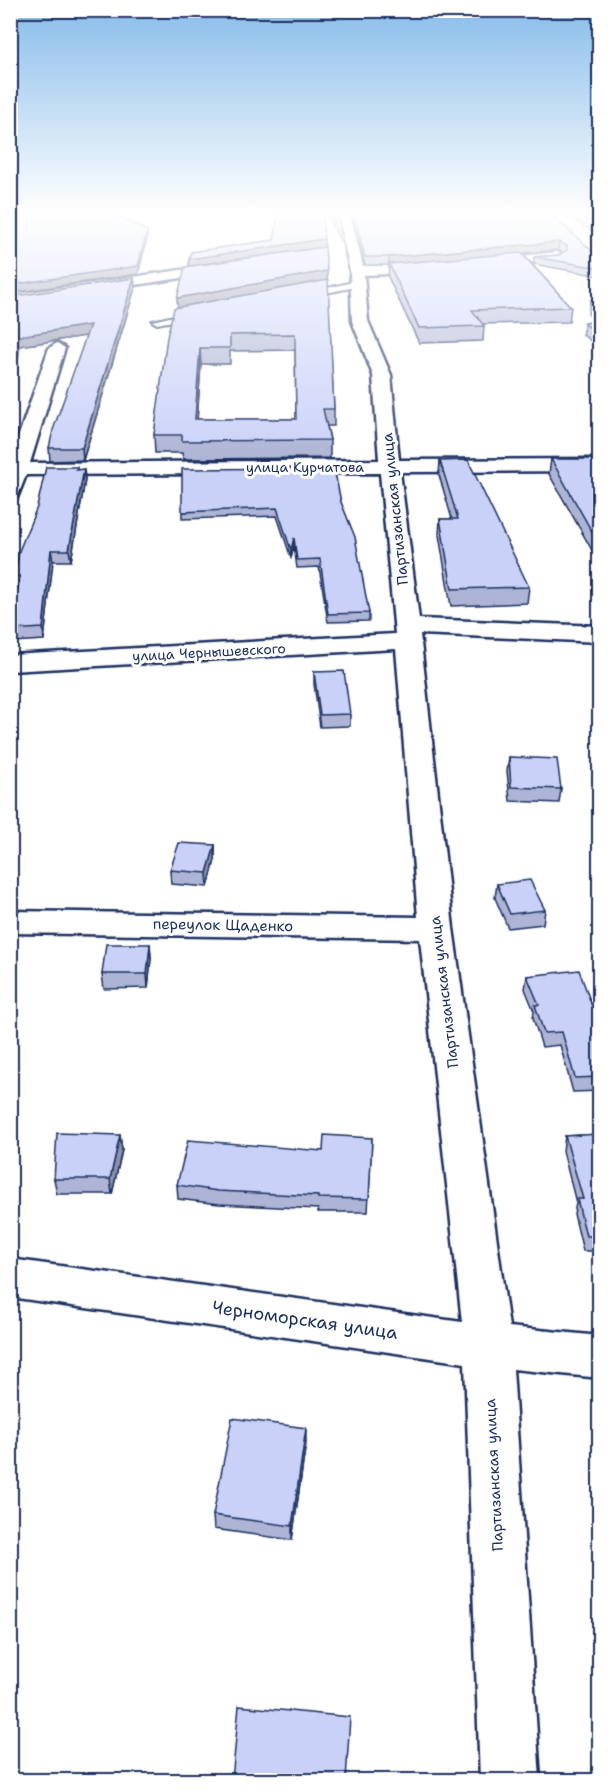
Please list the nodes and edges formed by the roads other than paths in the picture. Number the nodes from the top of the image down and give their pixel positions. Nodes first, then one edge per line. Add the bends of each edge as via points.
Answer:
1 (53, 294) edge
2 (300, 294) edge
3 (358, 294) edge
4 (287, 297) edge
5 (10, 300) edge
6 (204, 313) edge
7 (157, 321) dead end
8 (57, 348) edge
9 (600, 465) edge
10 (389, 466) junction
11 (15, 469) edge
12 (10, 494) edge
13 (407, 634) junction
14 (600, 634) edge
15 (10, 663) edge
16 (10, 922) edge
17 (436, 928) junction
18 (10, 1278) edge
19 (488, 1346) junction
20 (600, 1357) edge
21 (510, 1780) edge

1 - 5 street
2 - 4 lane
3 - 10 street, Партизанская улица via 360,321 381,375
6 - 7 lane
8 - 11 street
9 - 10 street, улица Курчатова
10 - 11 street, улица Курчатова
10 - 13 street, Партизанская улица
11 - 12 street
13 - 14 street, улица Чернышевского
13 - 15 street, улица Чернышевского
13 - 17 street, Партизанская улица
16 - 17 street, переулок Щаденко
17 - 19 street, Партизанская улица
18 - 19 street, Черноморская улица
19 - 20 street, Черноморская улица
19 - 21 street, Партизанская улица

